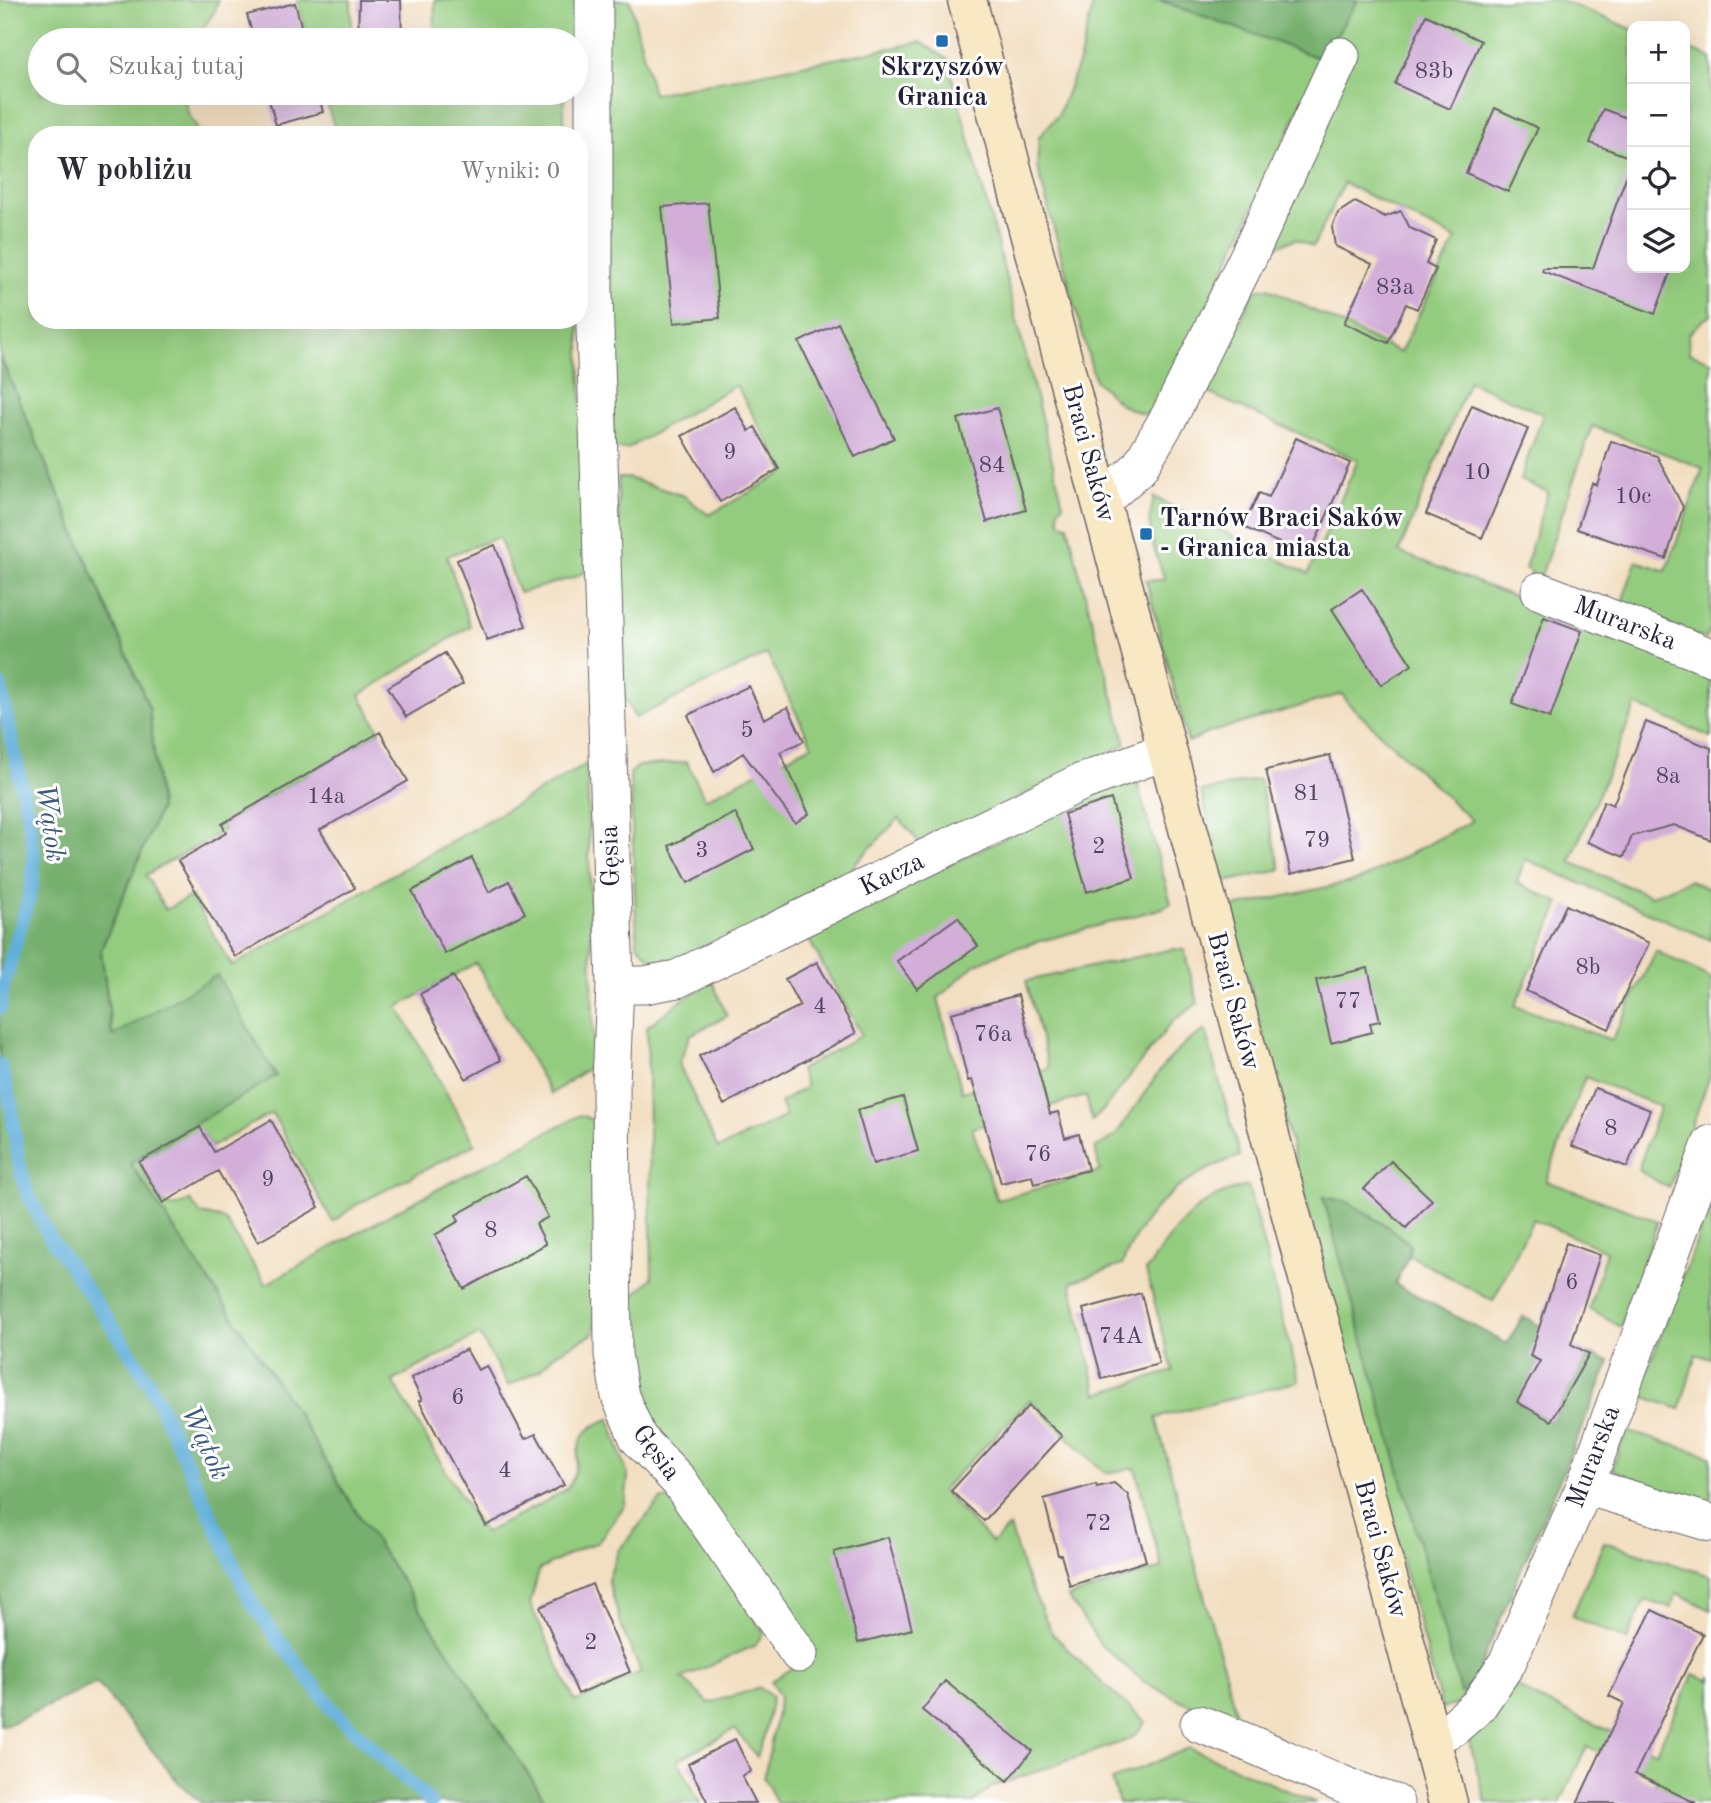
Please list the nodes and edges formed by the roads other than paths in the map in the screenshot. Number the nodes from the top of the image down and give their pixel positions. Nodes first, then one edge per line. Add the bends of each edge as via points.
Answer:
1 (594, 0) edge
2 (967, 0) edge
3 (1342, 55) dead end
4 (1101, 502) junction
5 (1540, 591) dead end
6 (1711, 657) edge
7 (1166, 751) junction
8 (615, 985) junction
9 (1711, 1144) edge
10 (1585, 1486) junction
11 (1711, 1523) edge
12 (799, 1654) dead end
13 (1199, 1724) dead end
14 (1431, 1738) junction
15 (1395, 1803) edge
16 (1448, 1803) edge

1 - 8 street, Gęsia via 594,295
2 - 4 street, Braci Saków
3 - 4 street via 1170,415 1139,468
4 - 7 street, Braci Saków
5 - 6 street, Murarska
7 - 8 street, Kacza via 1079,783 677,979
7 - 14 street, Braci Saków
8 - 12 street, Gęsia via 613,1354 620,1396 638,1437 679,1481
9 - 10 street, Murarska
10 - 11 street
10 - 14 street, Murarska via 1507,1663 1478,1706 1454,1727
13 - 15 street via 1239,1737 1359,1793
14 - 16 street, Braci Saków

